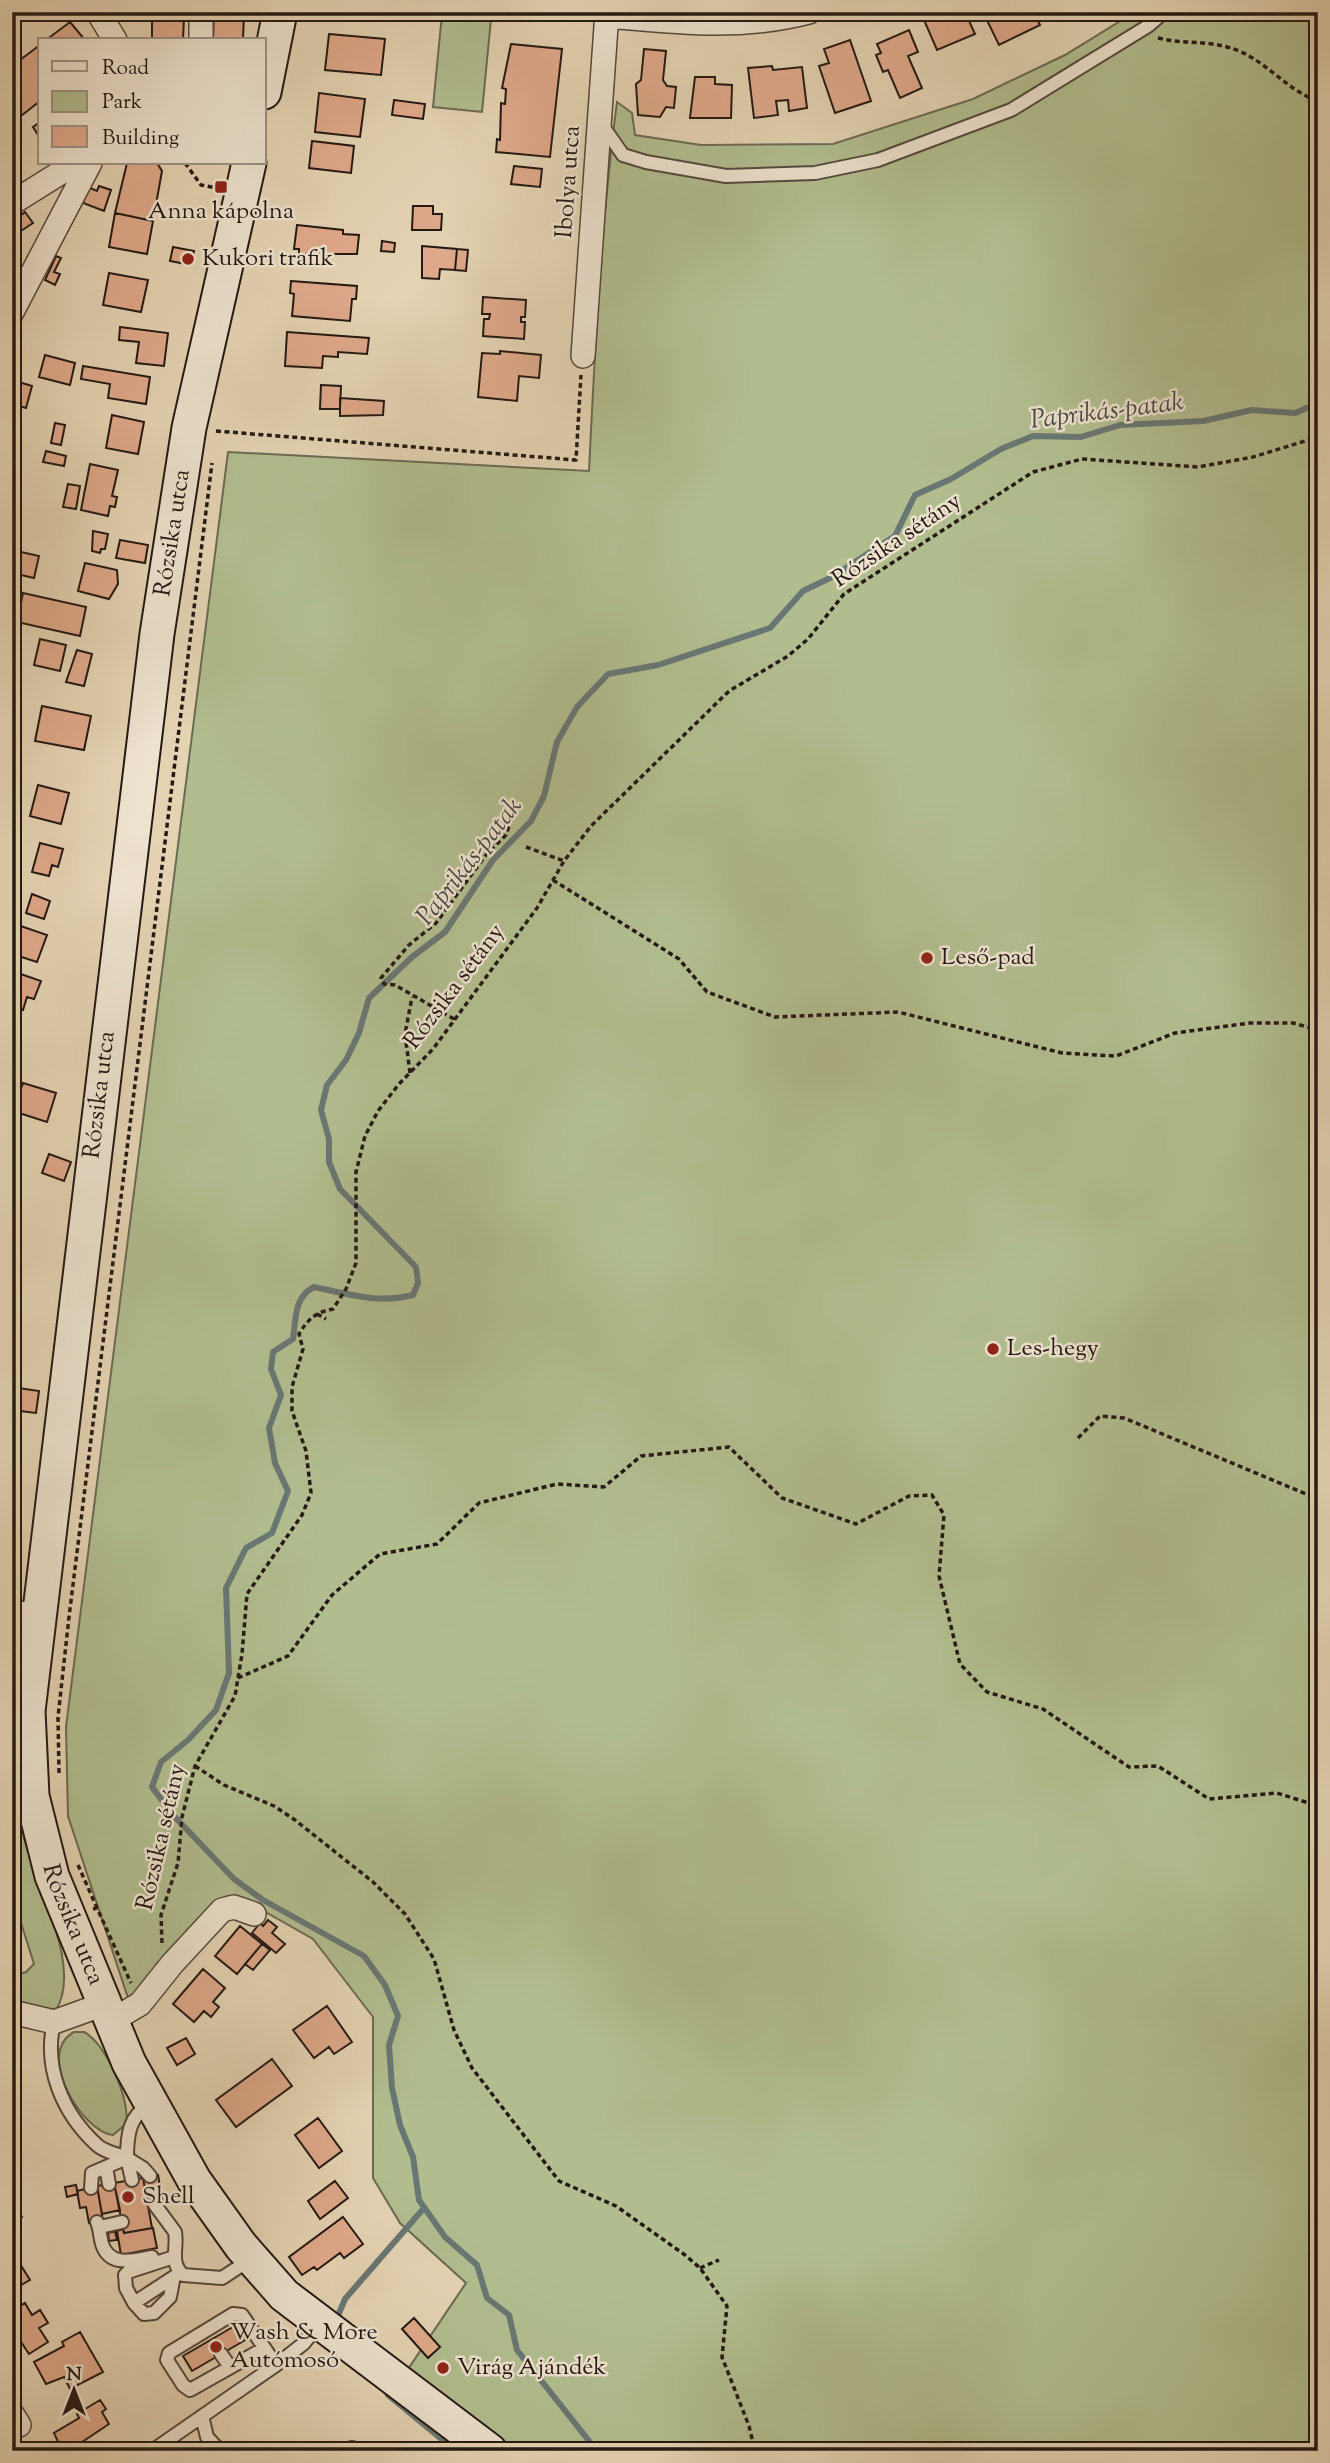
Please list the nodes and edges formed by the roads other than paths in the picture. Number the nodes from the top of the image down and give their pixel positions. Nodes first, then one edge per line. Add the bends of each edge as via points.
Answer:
1 (98, 12) edge
2 (201, 12) edge
3 (280, 12) edge
4 (809, 12) edge
5 (1164, 12) edge
6 (607, 14) edge
7 (114, 38) edge
8 (201, 38) edge
9 (266, 82) edge
10 (599, 122) junction
11 (74, 164) edge
12 (89, 164) edge
13 (249, 164) edge
14 (14, 198) edge
15 (12, 312) edge
16 (583, 356) road end
17 (25, 1614) edge
18 (254, 1914) dead end
19 (12, 2012) edge
20 (107, 2012) junction
21 (54, 2022) junction
22 (150, 2105) junction
23 (127, 2158) junction
24 (106, 2167) junction
25 (150, 2176) dead end
26 (132, 2180) dead end
27 (109, 2184) dead end
28 (91, 2188) dead end
29 (155, 2211) dead end
30 (118, 2219) dead end
31 (173, 2255) junction
32 (251, 2259) junction
33 (176, 2277) junction
34 (134, 2303) junction
35 (323, 2325) junction
36 (264, 2349) junction
37 (221, 2354) dead end
38 (275, 2365) junction
39 (230, 2367) junction
40 (202, 2416) junction
41 (152, 2451) edge
42 (220, 2451) edge
43 (342, 2451) edge
44 (363, 2451) edge
45 (490, 2451) edge

1 - 7 street
2 - 8 street
3 - 9 main road
4 - 6 street via 770,22 697,24
5 - 10 lane via 1011,110 878,160 815,173 726,176 646,162 622,155
6 - 10 street, Ibolya utca
10 - 16 street, Ibolya utca
11 - 14 street
12 - 15 street
13 - 17 main road, Rózsika utca via 189,429
17 - 20 main road, Rózsika utca via 32,1796 52,1876
18 - 20 street via 234,1907 222,1910 140,2004
19 - 21 street
20 - 21 street
20 - 22 main road, Rózsika utca
21 - 23 lane via 51,2074 68,2108 98,2147
22 - 23 lane via 133,2120
22 - 32 main road, Rózsika utca via 210,2205
23 - 24 lane
23 - 25 lane
23 - 26 lane
24 - 27 lane
24 - 28 lane via 92,2173
29 - 31 lane via 175,2232
30 - 31 lane via 98,2225 103,2248 116,2260
31 - 33 lane
31 - 34 lane via 125,2275 125,2288
32 - 33 lane via 222,2278
32 - 35 main road, Rózsika utca via 284,2295
33 - 34 lane
33 - 34 lane via 170,2297 154,2313 144,2314
35 - 38 lane
35 - 45 main road, Rózsika utca
36 - 38 lane
36 - 39 lane
36 - 39 lane via 242,2315 233,2314 209,2334 169,2353 167,2360 190,2390
37 - 39 lane
38 - 40 lane
40 - 41 lane
40 - 42 lane via 207,2437
43 - 44 lane

